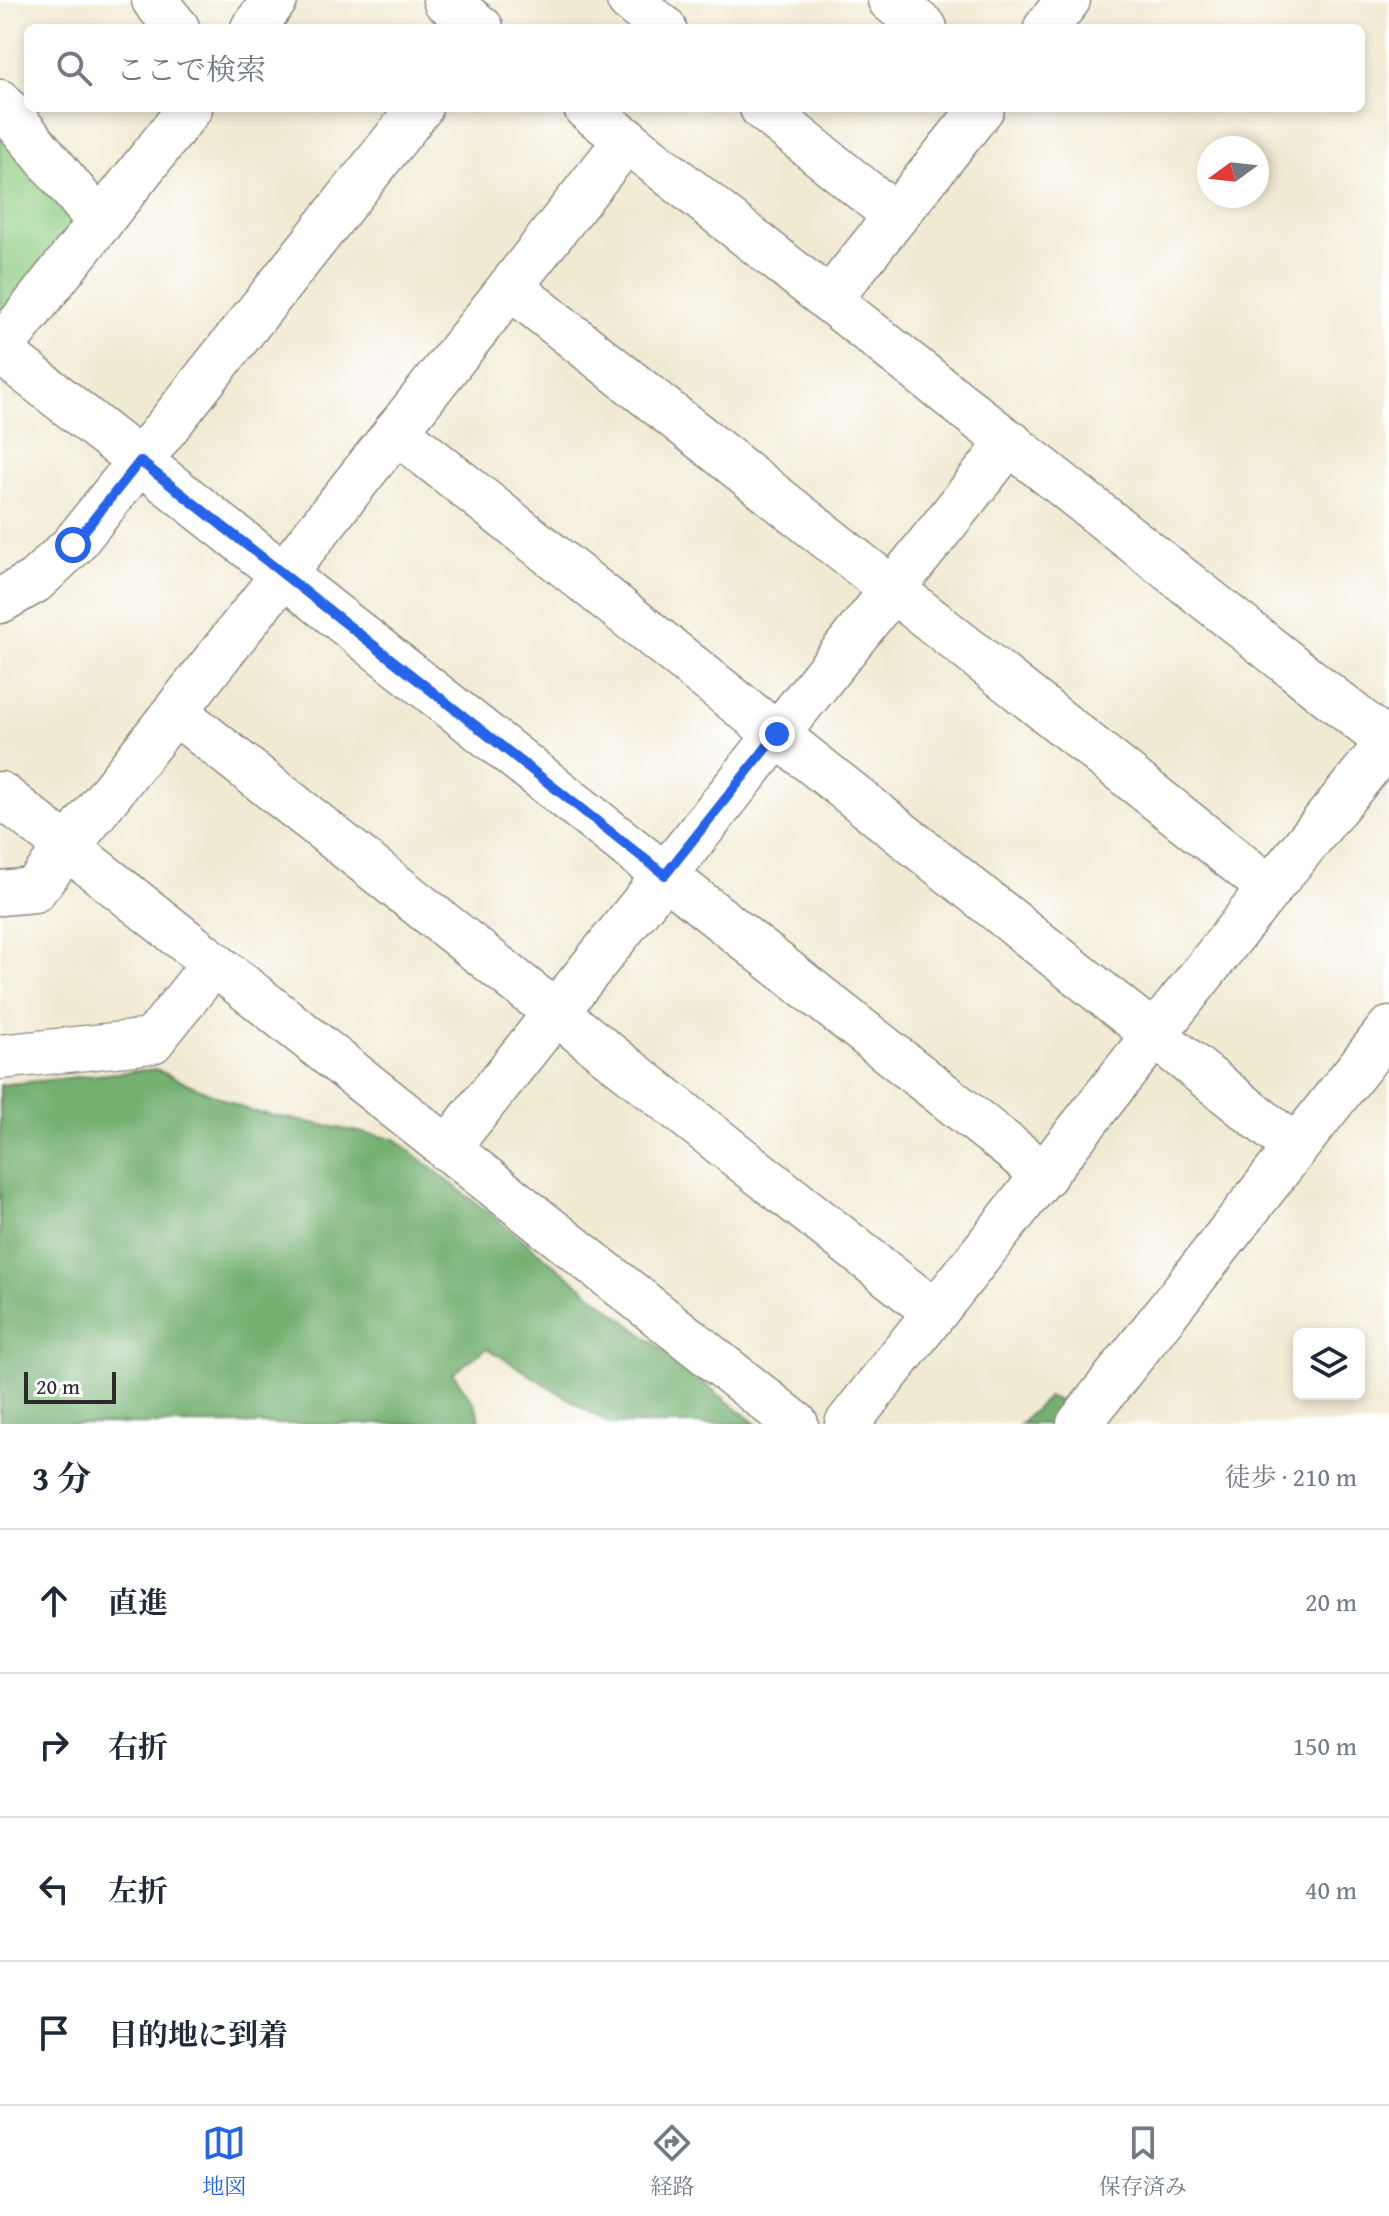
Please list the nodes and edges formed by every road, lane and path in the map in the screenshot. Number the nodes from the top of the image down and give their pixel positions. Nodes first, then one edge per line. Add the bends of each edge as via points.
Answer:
1 (154, 0) edge
2 (275, 0) edge
3 (445, 0) edge
4 (629, 0) edge
5 (890, 0) edge
6 (1068, 0) edge
7 (174, 24) edge
8 (256, 24) edge
9 (476, 24) edge
10 (659, 24) edge
11 (920, 24) edge
12 (1049, 24) edge
13 (0, 102) edge
14 (187, 112) edge
15 (417, 112) edge
16 (591, 112) edge
17 (767, 112) edge
18 (979, 112) edge
19 (627, 139) junction
20 (896, 216) junction
21 (100, 223) junction
22 (510, 287) junction
23 (829, 300) junction
24 (0, 350) edge
25 (396, 431) junction
26 (1010, 442) junction
27 (140, 461) junction
28 (283, 574) junction
29 (893, 589) junction
30 (0, 601) edge
31 (175, 712) junction
32 (777, 734) junction
33 (1388, 743) edge
34 (0, 794) edge
35 (68, 847) junction
36 (665, 875) junction
37 (1270, 888) junction
38 (0, 893) edge
39 (214, 963) junction
40 (556, 1013) junction
41 (1389, 1029) edge
42 (1155, 1035) junction
43 (0, 1057) edge
44 (1295, 1147) junction
45 (447, 1149) junction
46 (1045, 1175) junction
47 (935, 1312) junction
48 (796, 1424) edge
49 (847, 1424) edge
50 (1079, 1424) edge

1 - 7 street
2 - 8 street
3 - 9 street
4 - 10 street
5 - 11 street
6 - 12 street
13 - 21 street
14 - 21 street
15 - 27 street
16 - 19 street
17 - 20 street
18 - 20 street
19 - 22 street
19 - 23 street
20 - 23 street
21 - 24 street
22 - 25 street
22 - 29 street
23 - 26 street
24 - 27 street
25 - 28 street
25 - 32 street
26 - 29 street
26 - 33 street
27 - 28 street
27 - 30 street via 73,545 35,581
28 - 31 street
28 - 36 street
29 - 32 street
29 - 37 street
31 - 35 street
31 - 40 street
32 - 36 street
32 - 42 street
33 - 37 street
34 - 35 street
35 - 38 street via 34,890
35 - 39 street
36 - 40 street
36 - 46 street
37 - 42 street
39 - 43 street via 152,1041
39 - 45 street
40 - 45 street
40 - 47 street
41 - 44 street
42 - 44 street
42 - 46 street
44 - 50 street
45 - 48 street
46 - 47 street
47 - 49 street

